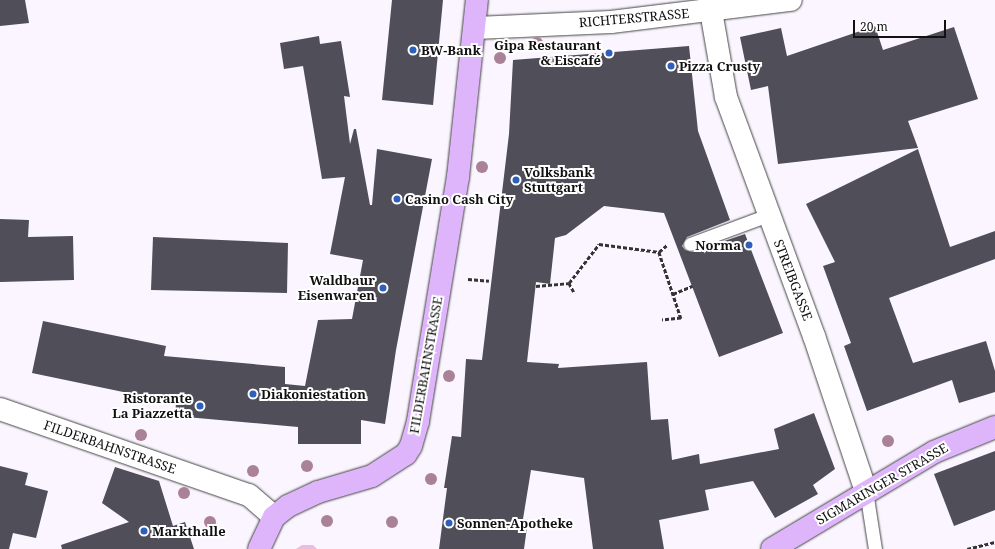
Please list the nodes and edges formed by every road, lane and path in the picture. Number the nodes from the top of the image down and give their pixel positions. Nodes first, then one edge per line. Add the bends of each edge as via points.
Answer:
1 (477, 0) edge
2 (791, 0) edge
3 (710, 11) junction
4 (476, 28) junction
5 (768, 215) junction
6 (670, 243) dead end
7 (690, 244) dead end
8 (659, 252) junction
9 (569, 283) junction
10 (536, 286) dead end
11 (692, 286) dead end
12 (574, 292) dead end
13 (673, 294) junction
14 (662, 320) dead end
15 (0, 409) edge
16 (995, 427) edge
17 (866, 491) junction
18 (274, 517) junction
19 (995, 542) edge
20 (259, 549) edge
21 (772, 549) edge
22 (875, 549) edge
23 (967, 549) edge

1 - 4 main road, FILDERBAHNSTRASSE
2 - 3 street, RICHTERSTRASSE
3 - 4 street, RICHTERSTRASSE via 611,22
3 - 5 street, STREIBGASSE via 726,97
4 - 18 main road, FILDERBAHNSTRASSE via 458,177 418,421 411,446 406,454 372,476 318,492 288,506
5 - 7 lane
5 - 17 street, STREIBGASSE via 814,336
6 - 8 path
8 - 9 path via 599,244
8 - 13 path
9 - 10 path
9 - 12 path
11 - 13 path
13 - 14 path via 680,318
15 - 18 street, FILDERBAHNSTRASSE via 249,495
16 - 17 main road, SIGMARINGER STRASSE via 934,452
17 - 21 main road, SIGMARINGER STRASSE
17 - 22 lane, STREIBGASSE
18 - 20 main road
19 - 23 path

